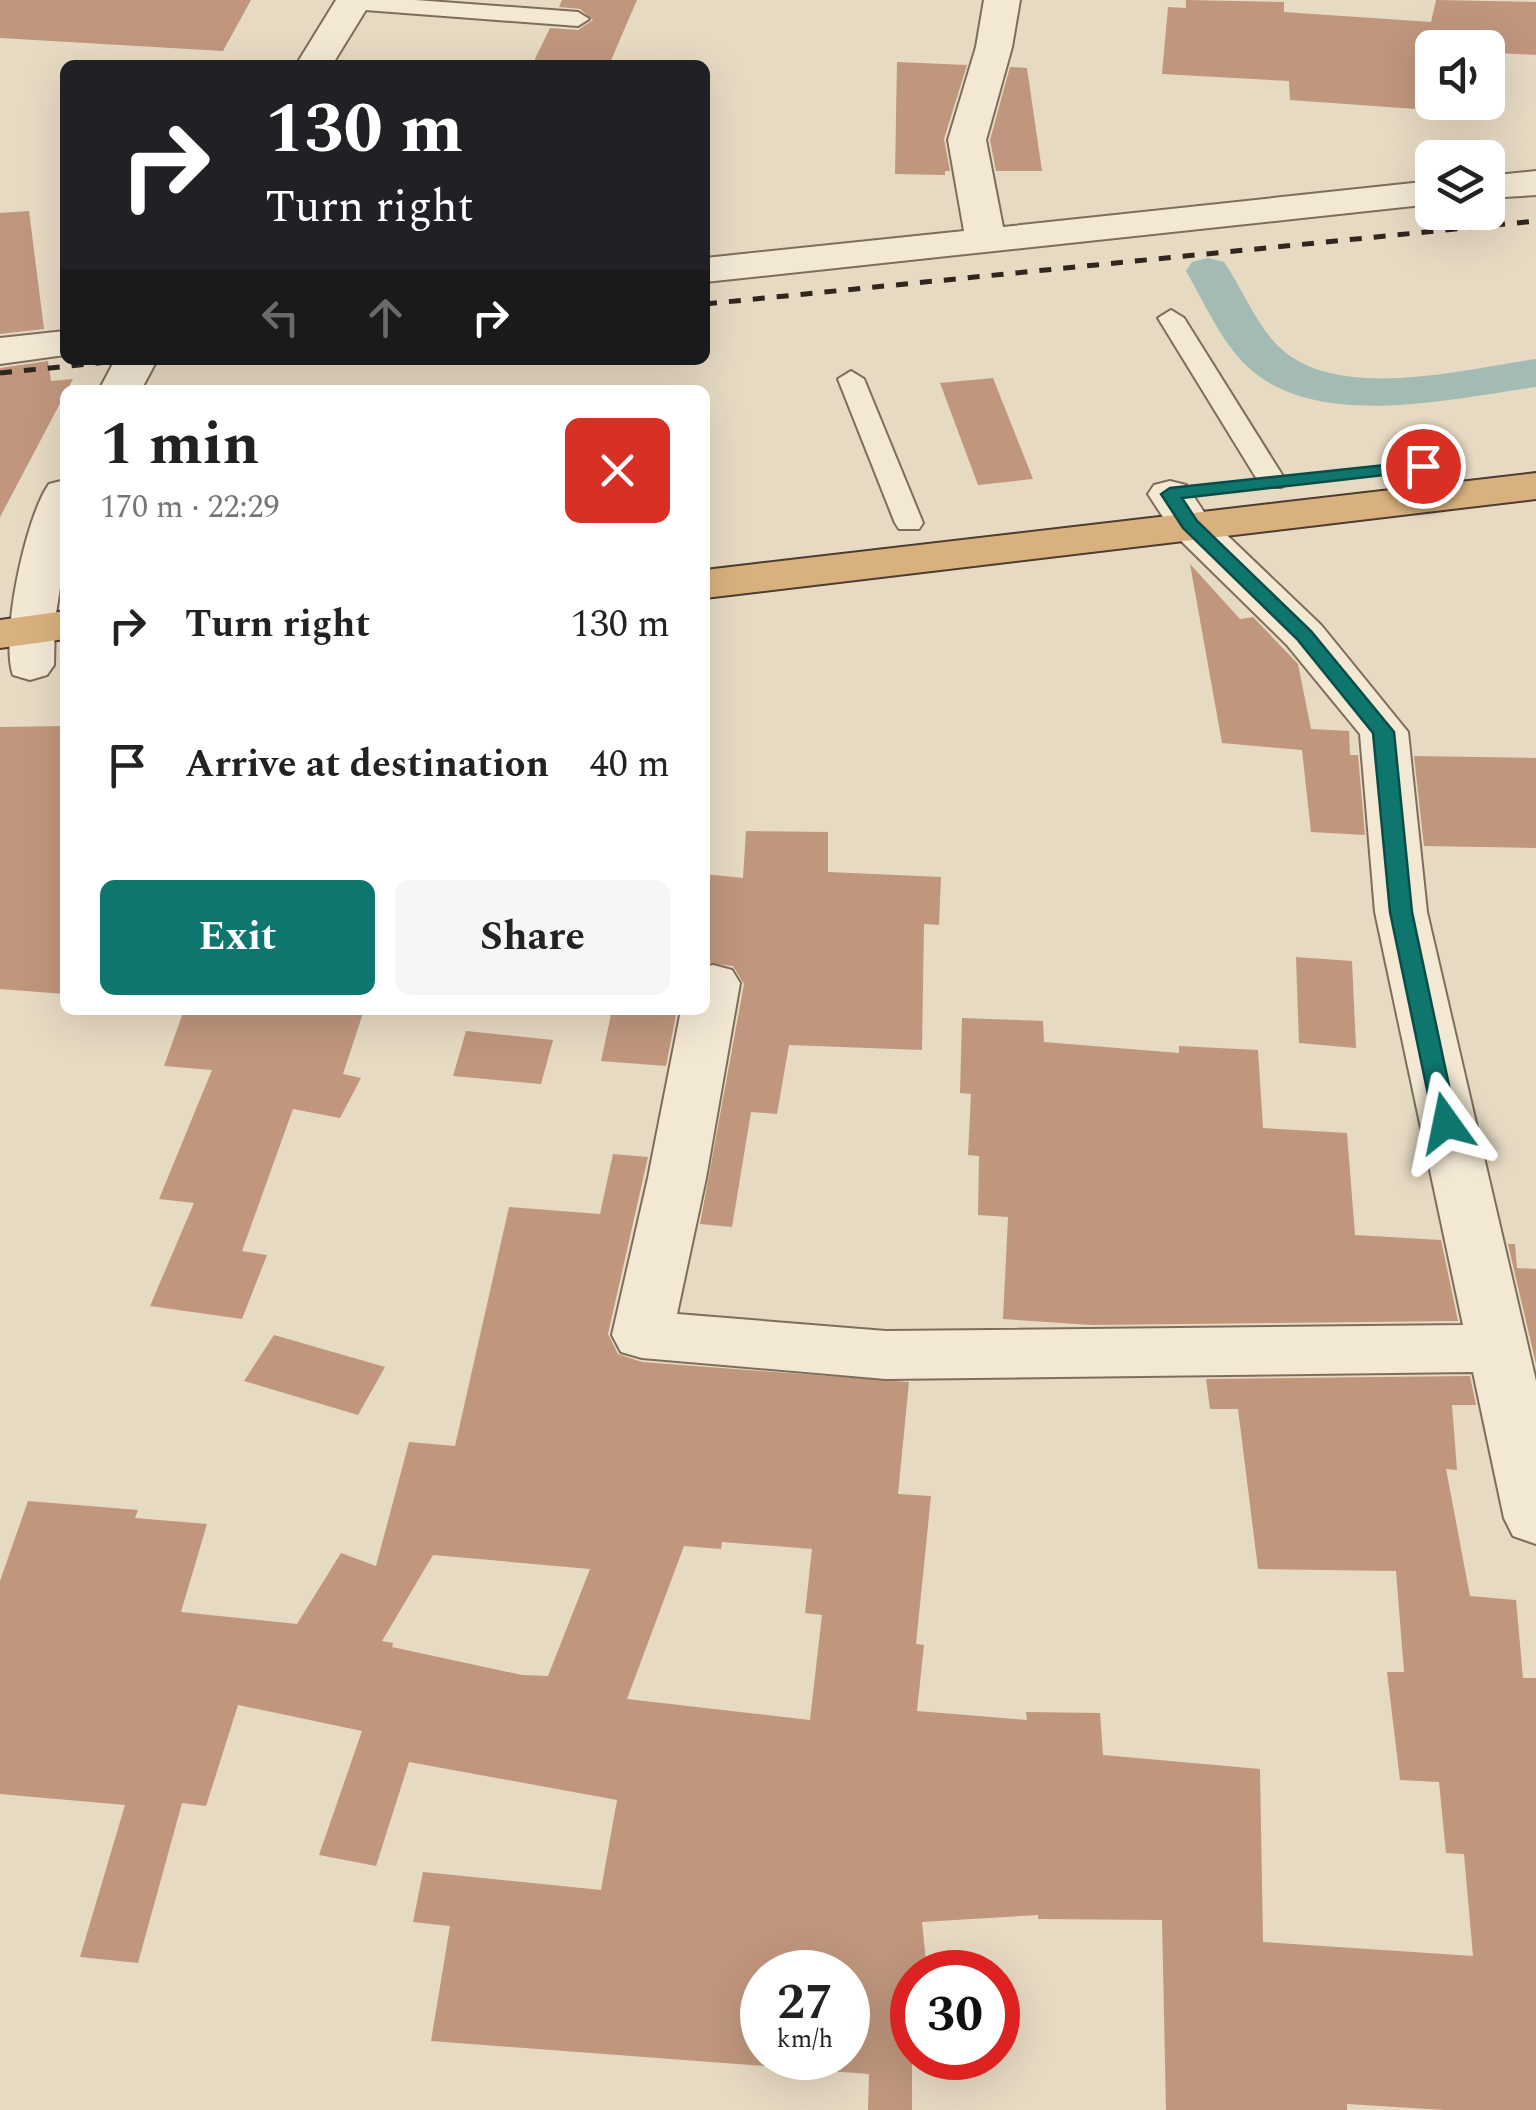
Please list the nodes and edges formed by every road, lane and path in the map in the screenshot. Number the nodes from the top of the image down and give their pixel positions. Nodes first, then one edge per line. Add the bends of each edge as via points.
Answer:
1 (1002, 0) edge
2 (353, 1) edge
3 (578, 19) dead end
4 (317, 60) edge
5 (1536, 183) edge
6 (1505, 186) edge
7 (1415, 195) edge
8 (985, 238) junction
9 (710, 269) edge
10 (1171, 318) dead end
11 (60, 344) edge
12 (0, 350) edge
13 (851, 379) dead end
14 (1536, 456) edge
15 (1272, 481) junction
16 (1536, 486) edge
17 (60, 503) edge
18 (1180, 509) junction
19 (909, 523) junction
20 (710, 545) edge
21 (710, 583) edge
22 (31, 647) edge
23 (713, 982) dead end
24 (710, 997) edge
25 (706, 1015) edge
26 (1497, 1348) junction
27 (1528, 1443) edge
28 (1536, 1518) edge

1 - 8 street via 967,140
2 - 3 lane
2 - 4 street
5 - 6 street
7 - 8 street
8 - 9 street
10 - 15 lane
11 - 12 street
13 - 19 lane
14 - 15 highway
15 - 18 highway
16 - 18 highway
17 - 22 street via 46,535
18 - 19 highway
18 - 21 highway
18 - 26 street via 1304,635 1384,732 1401,912
19 - 20 highway
23 - 24 street
25 - 26 street via 642,1335 886,1355
26 - 27 street
27 - 28 street

